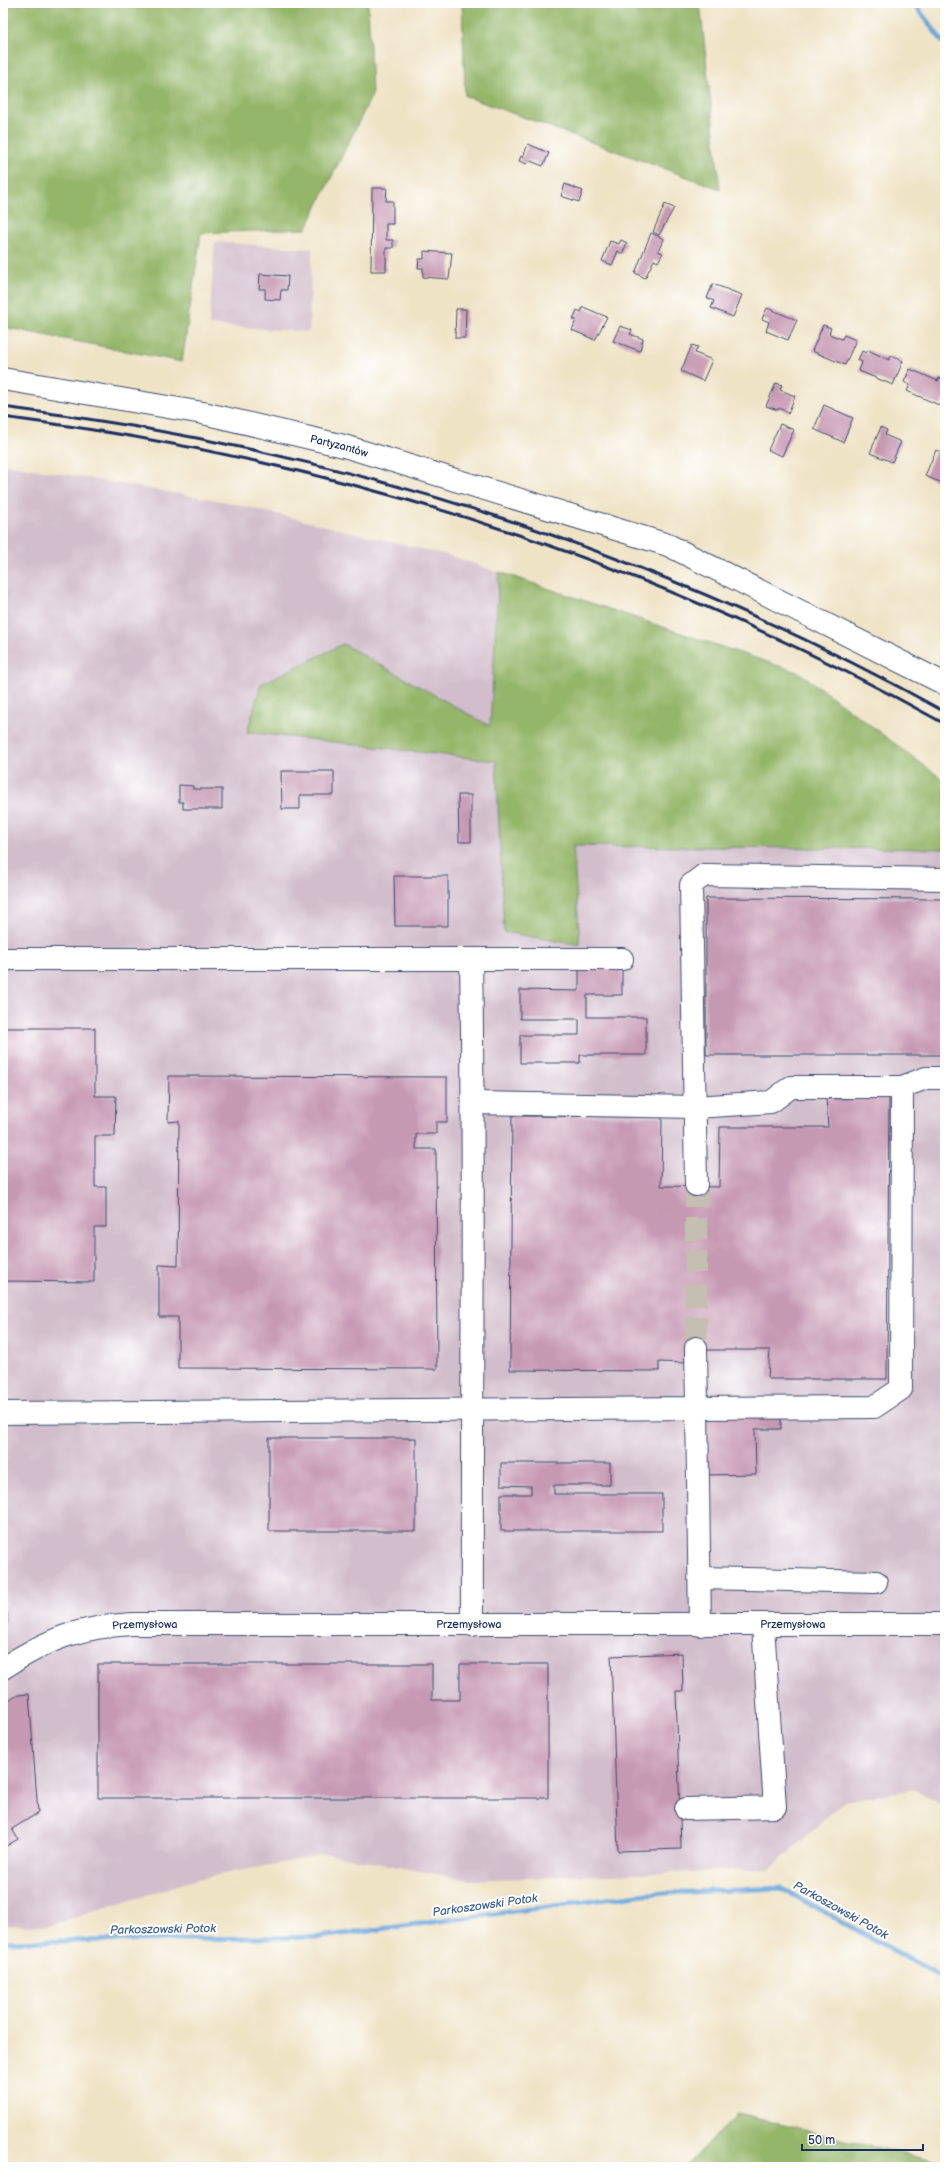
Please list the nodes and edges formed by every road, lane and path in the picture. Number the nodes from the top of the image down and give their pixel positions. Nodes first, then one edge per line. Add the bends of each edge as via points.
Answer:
1 (3, 379) edge
2 (945, 684) edge
3 (945, 879) edge
4 (3, 959) edge
5 (471, 959) junction
6 (622, 959) dead end
7 (945, 1078) edge
8 (902, 1087) junction
9 (474, 1103) junction
10 (696, 1107) junction
11 (696, 1185) tunnel mouth
12 (696, 1348) tunnel mouth
13 (697, 1408) junction
14 (471, 1410) junction
15 (3, 1413) edge
16 (700, 1578) junction
17 (876, 1582) dead end
18 (945, 1624) edge
19 (472, 1625) junction
20 (700, 1625) junction
21 (763, 1625) junction
22 (3, 1668) edge
23 (686, 1810) dead end

1 - 2 street, Partyzantów via 203,413 344,446 668,545
3 - 10 street via 704,874 690,886
4 - 5 street
5 - 6 street
5 - 9 street
7 - 8 street via 926,1078
8 - 10 street via 791,1087 771,1102
8 - 13 street via 901,1389 874,1406
9 - 10 street
9 - 14 street
10 - 11 street
12 - 13 street
13 - 14 street
13 - 16 street
14 - 15 street
14 - 19 street
16 - 17 street
16 - 20 street
18 - 21 street, Przemysłowa
19 - 20 street, Przemysłowa
19 - 22 street, Przemysłowa via 103,1626 63,1635
20 - 21 street, Przemysłowa
21 - 23 street via 775,1807

